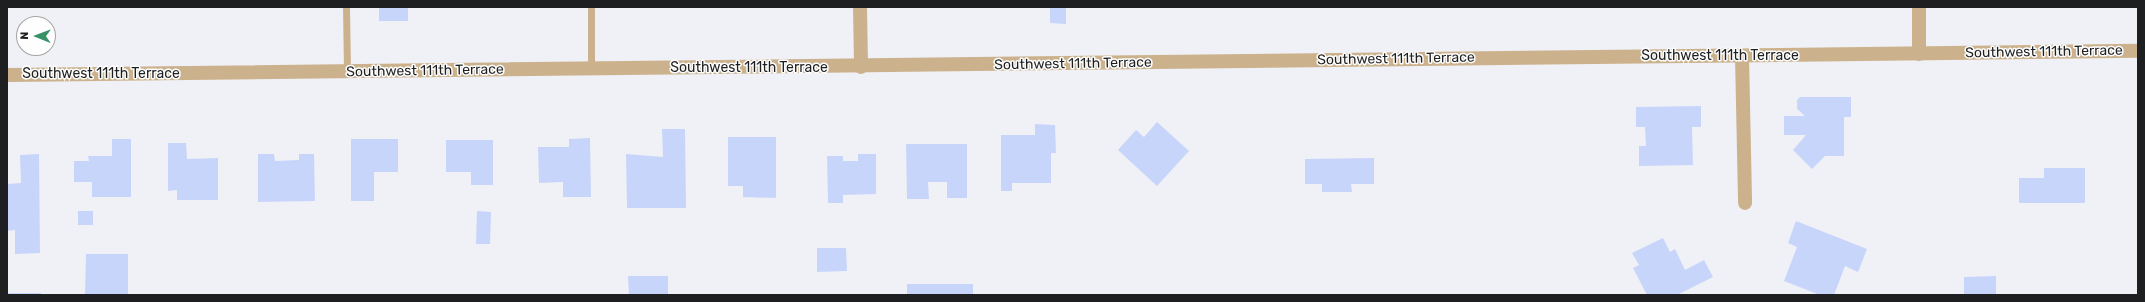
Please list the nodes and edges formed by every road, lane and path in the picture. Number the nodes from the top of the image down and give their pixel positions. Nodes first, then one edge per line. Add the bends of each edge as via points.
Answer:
1 (346, 7) edge
2 (591, 7) edge
3 (860, 7) edge
4 (1919, 7) edge
5 (2138, 51) edge
6 (1919, 54) junction
7 (1742, 56) junction
8 (861, 67) junction
9 (591, 68) junction
10 (347, 71) junction
11 (7, 75) edge
12 (1745, 203) dead end

1 - 10 lane
2 - 9 lane
3 - 8 street
4 - 6 street
5 - 6 street, Southwest 111th Terrace
6 - 7 street, Southwest 111th Terrace
7 - 8 street, Southwest 111th Terrace
7 - 12 street
8 - 9 street, Southwest 111th Terrace
9 - 10 street, Southwest 111th Terrace
10 - 11 street, Southwest 111th Terrace

